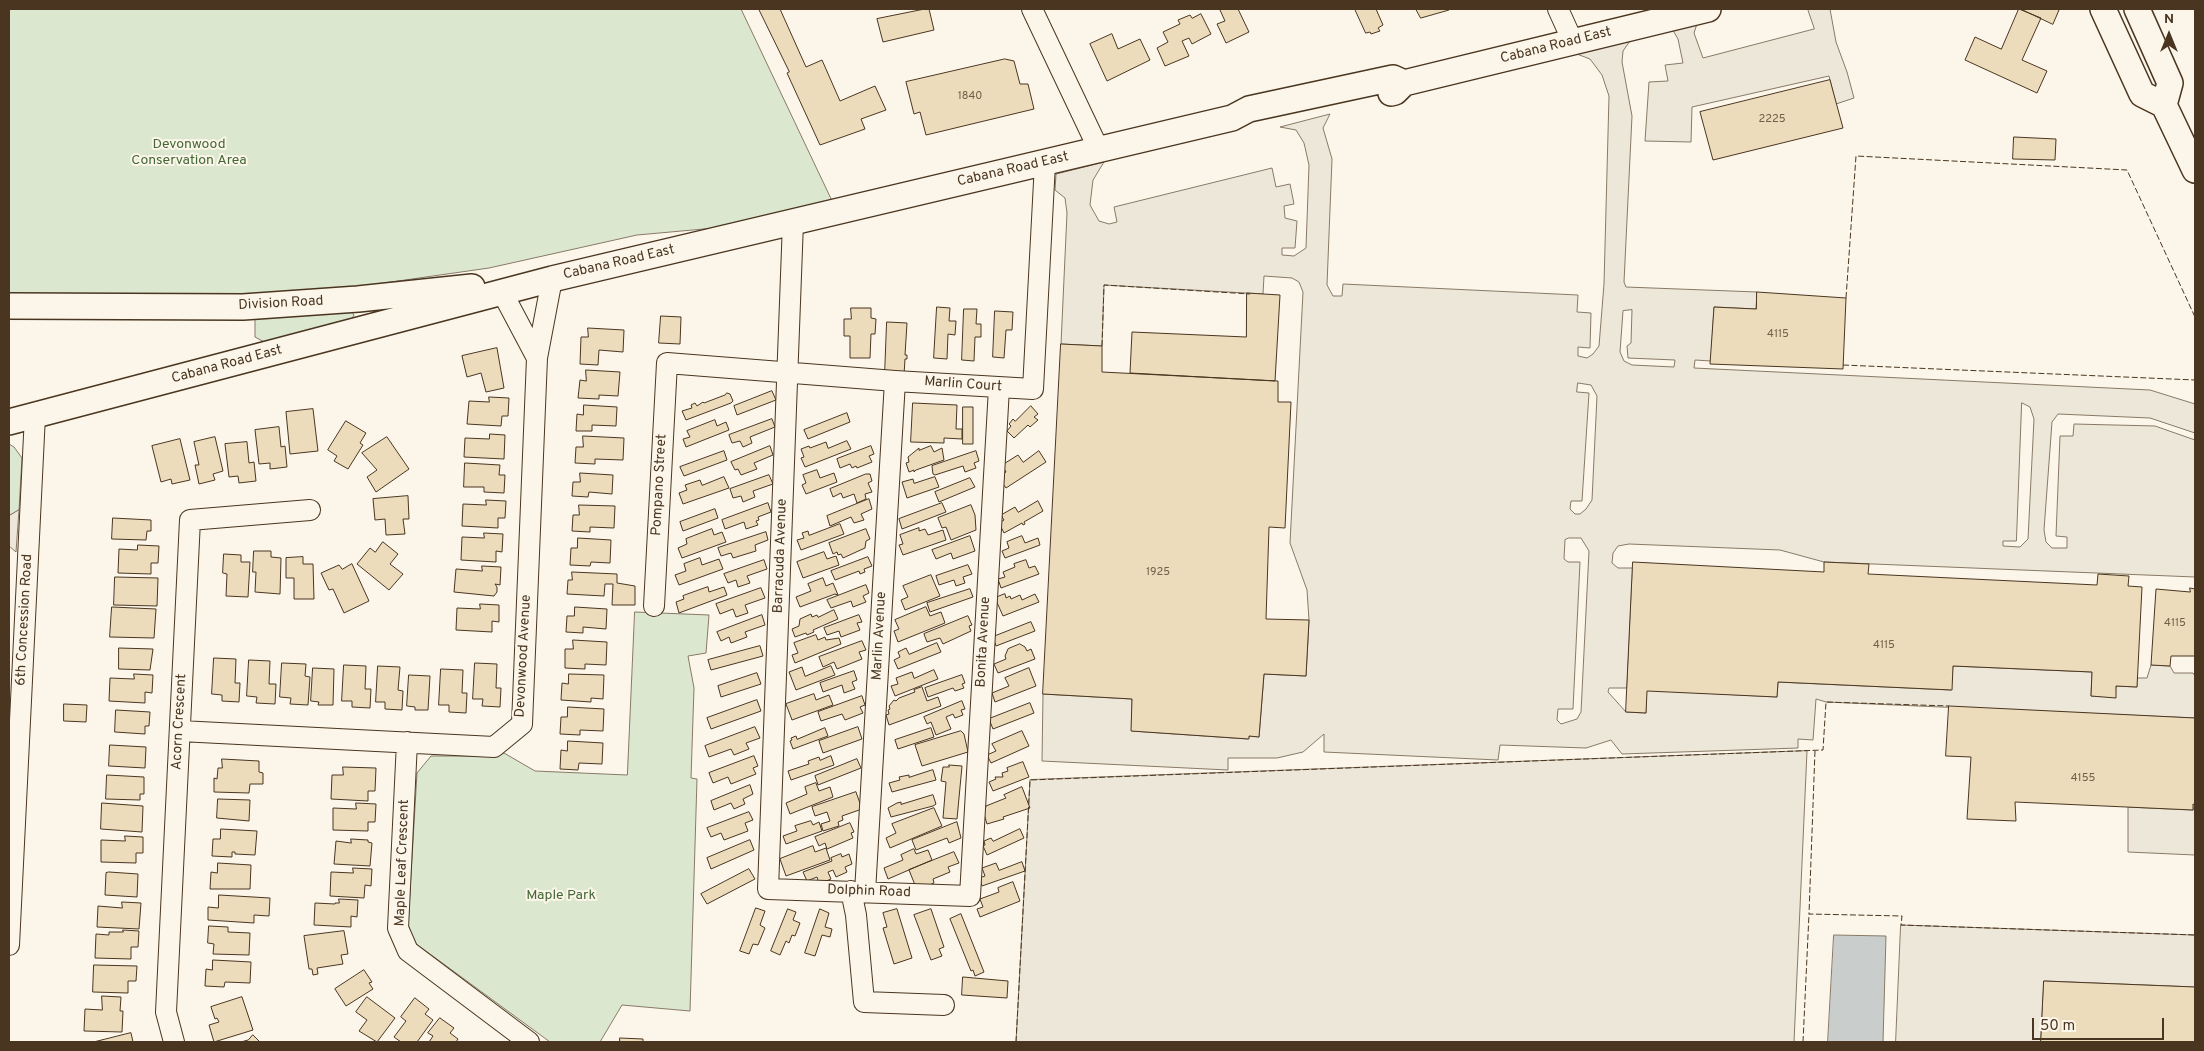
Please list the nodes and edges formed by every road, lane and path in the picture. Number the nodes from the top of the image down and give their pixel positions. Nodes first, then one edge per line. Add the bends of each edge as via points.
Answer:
1 (1032, 9) edge
2 (1558, 9) edge
3 (1708, 9) edge
4 (2103, 9) edge
5 (2137, 9) edge
6 (1573, 42) junction
7 (2164, 105) junction
8 (1099, 150) junction
9 (1045, 163) junction
10 (2195, 170) edge
11 (793, 222) junction
12 (552, 279) junction
13 (502, 292) junction
14 (9, 306) edge
15 (537, 358) junction
16 (667, 363) joint
17 (787, 373) junction
18 (895, 381) junction
19 (999, 388) junction
20 (35, 415) junction
21 (9, 422) edge
22 (310, 510) dead end
23 (654, 606) dead end
24 (180, 731) junction
25 (407, 742) junction
26 (768, 889) joint
27 (858, 891) junction
28 (970, 896) joint
29 (9, 945) edge
30 (944, 1005) dead end
31 (174, 1042) edge
32 (529, 1042) edge

1 - 8 street
2 - 6 street
3 - 6 main road, Cabana Road East
4 - 7 main road via 2142,94
5 - 7 main road via 2170,83
6 - 8 main road, Cabana Road East via 1404,83 1395,92 1253,123 1232,118
7 - 10 main road
8 - 9 main road, Cabana Road East
9 - 11 main road, Cabana Road East
9 - 19 street, Marlin Court via 1033,389
11 - 12 main road, Cabana Road East
11 - 17 street, Barracuda Avenue
12 - 13 main road, Cabana Road East
12 - 14 main road, Division Road via 243,307
12 - 15 street, Devonwood Avenue
13 - 15 street
13 - 20 main road, Cabana Road East
15 - 25 street, Devonwood Avenue via 522,724 494,747
16 - 17 street, Marlin Court
16 - 23 street, Pompano Street
17 - 18 street, Marlin Court
17 - 26 street, Barracuda Avenue
18 - 19 street, Marlin Court
18 - 27 street, Marlin Avenue
19 - 28 street, Bonita Avenue
20 - 21 main road, Cabana Road East
20 - 29 street, 6th Concession Road
22 - 24 street, Acorn Crescent via 190,520
24 - 25 street, Devonwood Avenue
24 - 31 street, Acorn Crescent via 166,1012
25 - 32 street, Maple Leaf Crescent via 398,928 408,951
26 - 27 street, Dolphin Road
27 - 28 street, Dolphin Road
27 - 30 street, Marlin Avenue via 856,915 864,1002

